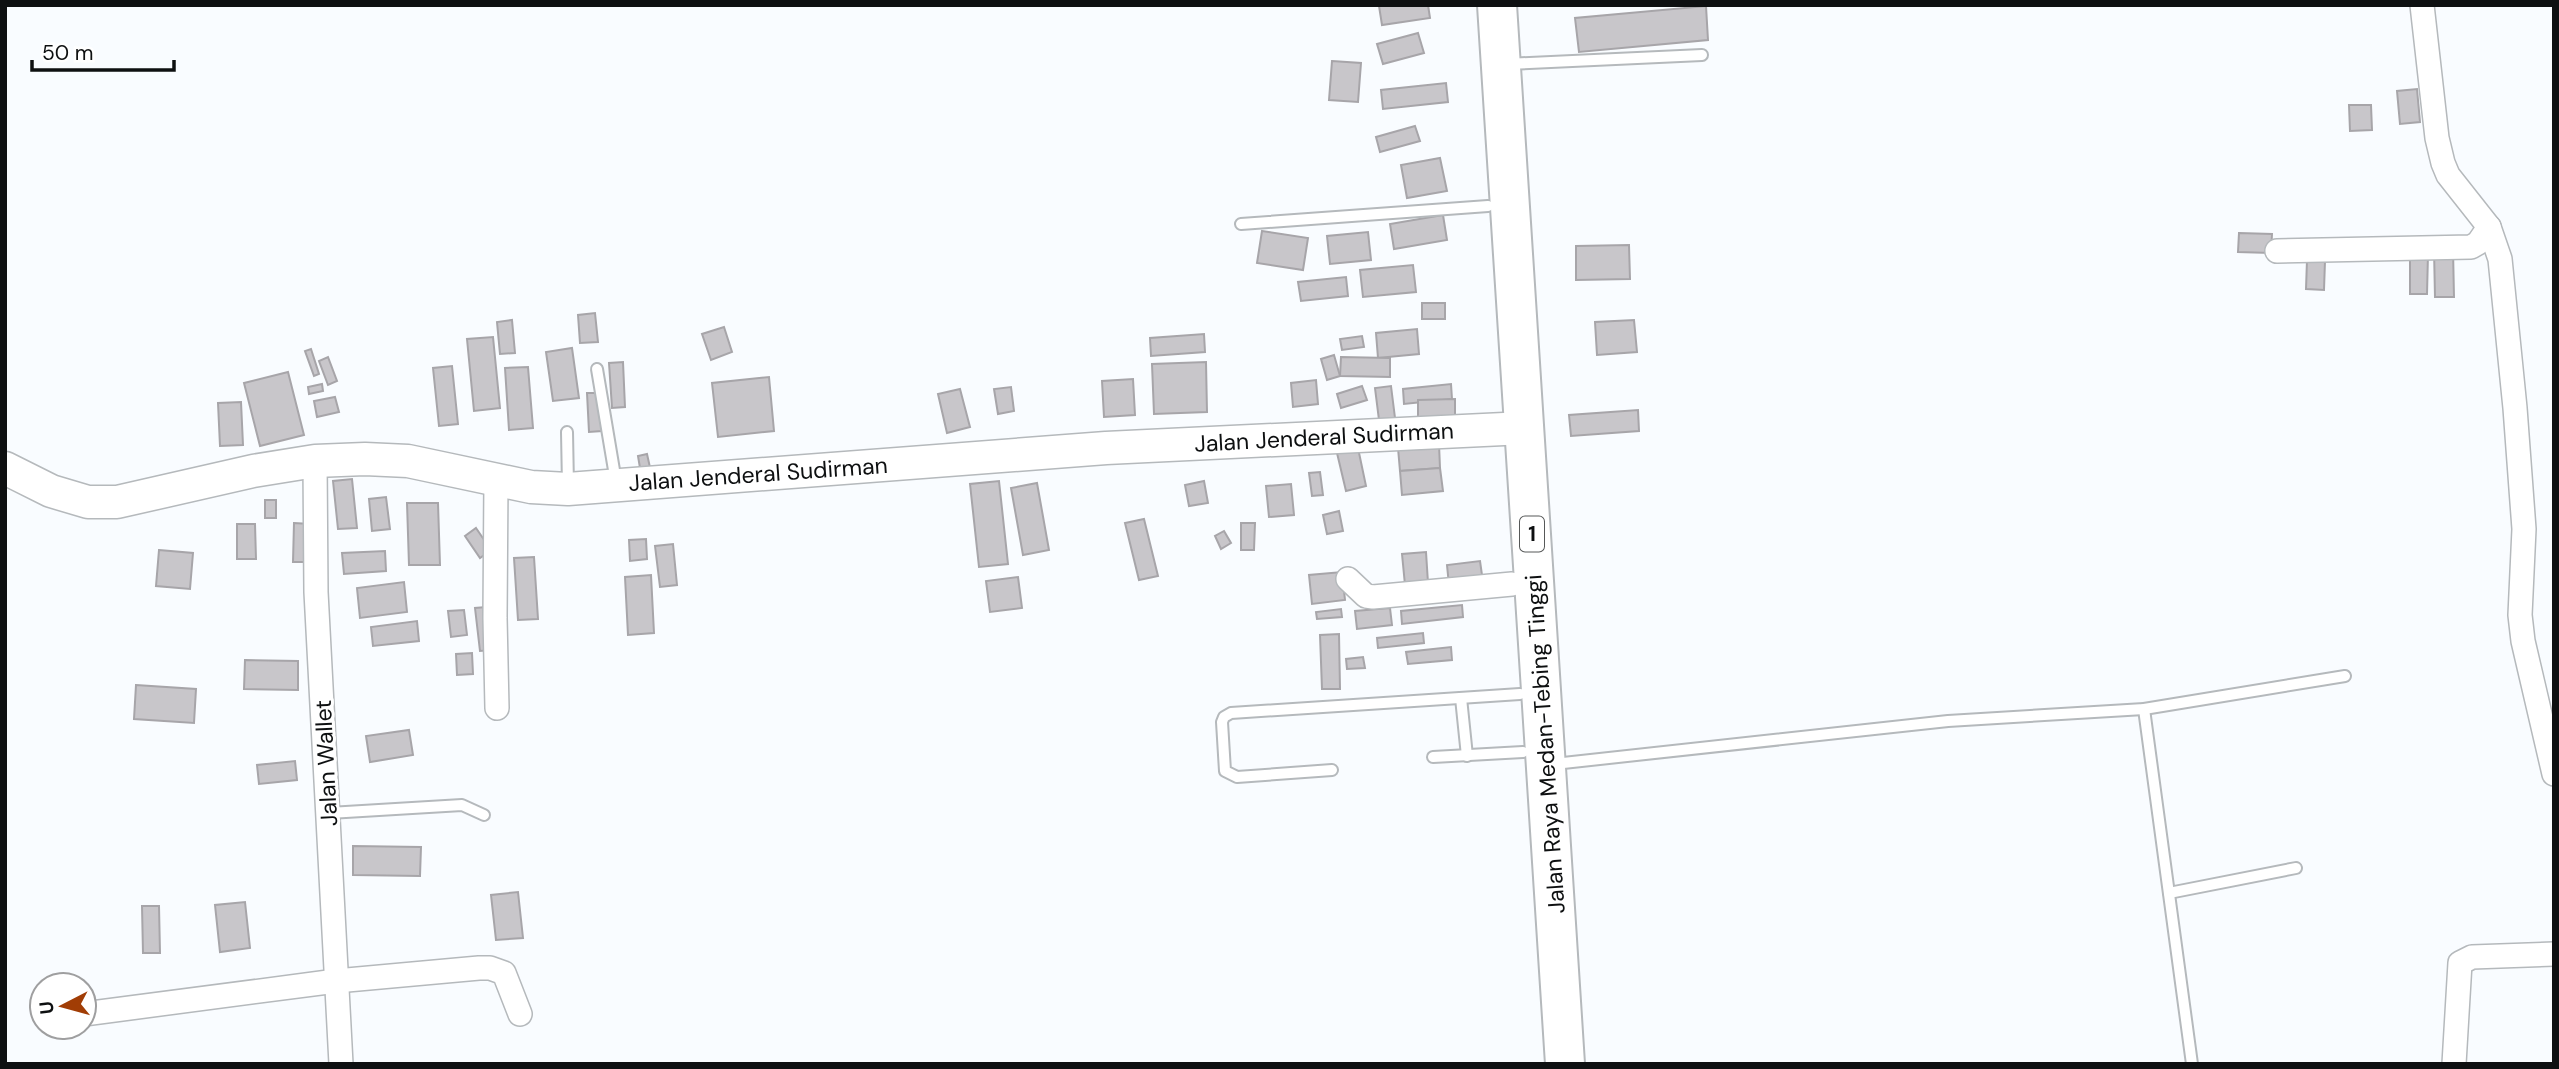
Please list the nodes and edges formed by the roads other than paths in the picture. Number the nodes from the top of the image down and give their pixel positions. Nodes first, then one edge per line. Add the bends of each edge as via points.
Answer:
1 (2422, 5) edge
2 (1487, 9) edge
3 (1702, 55) dead end
4 (1501, 64) junction
5 (1488, 206) junction
6 (1241, 224) dead end
7 (2489, 227) junction
8 (2277, 251) dead end
9 (597, 369) dead end
10 (1514, 428) junction
11 (567, 432) dead end
12 (316, 461) junction
13 (5, 468) edge
14 (496, 480) junction
15 (617, 485) junction
16 (568, 489) junction
17 (1348, 579) dead end
18 (1512, 584) junction
19 (2345, 677) dead end
20 (1520, 694) junction
21 (1461, 698) junction
22 (497, 708) dead end
23 (2144, 709) junction
24 (1467, 756) junction
25 (1433, 757) dead end
26 (1535, 758) junction
27 (1332, 770) dead end
28 (2554, 774) edge
29 (329, 813) junction
30 (484, 815) dead end
31 (2296, 867) dead end
32 (2169, 893) junction
33 (2554, 954) edge
34 (336, 981) junction
35 (98, 1012) edge
36 (520, 1014) dead end
37 (341, 1064) edge
38 (1539, 1064) edge
39 (1565, 1064) edge
40 (2192, 1064) edge
41 (2454, 1064) edge

1 - 7 street via 2443,163
2 - 4 highway, Jalan Raya Medan-Tebing Tinggi / 1
2 - 5 highway, Jalan Raya Medan-Tebing Tinggi / 1
3 - 4 lane
4 - 10 highway, Jalan Raya Medan-Tebing Tinggi / 1
5 - 6 lane
5 - 10 highway, Jalan Raya Medan-Tebing Tinggi / 1
7 - 8 street via 2471,247
7 - 28 street via 2500,259 2515,408 2524,529 2523,641
9 - 15 lane
10 - 15 main road, Jalan Jenderal Sudirman via 1106,448
10 - 18 highway, Jalan Raya Medan-Tebing Tinggi / 1
10 - 26 highway, Jalan Raya Medan-Tebing Tinggi / 1
11 - 16 lane
12 - 13 main road, Jalan Jenderal Sudirman via 117,502 88,502 51,491
12 - 14 main road, Jalan Jenderal Sudirman via 408,461
12 - 29 street, Jalan Wallet via 316,592
14 - 16 main road, Jalan Jenderal Sudirman
14 - 22 street
15 - 16 main road, Jalan Jenderal Sudirman
17 - 18 street via 1373,597
18 - 20 highway, Jalan Raya Medan-Tebing Tinggi / 1
19 - 23 lane
20 - 21 lane
20 - 26 highway, Jalan Raya Medan-Tebing Tinggi / 1
21 - 24 lane
21 - 27 lane via 1224,717 1225,771 1230,775
23 - 26 lane via 1948,721
23 - 32 lane
24 - 25 lane
24 - 26 lane
26 - 38 highway, Jalan Raya Medan-Tebing Tinggi / 1
26 - 39 highway, Jalan Raya Medan-Tebing Tinggi / 1
29 - 30 lane via 453,805
29 - 34 street, Jalan Wallet
31 - 32 lane
32 - 40 lane
33 - 41 street via 2472,957 2460,963
34 - 35 street
34 - 36 street via 491,968 504,973
34 - 37 street, Jalan Wallet

